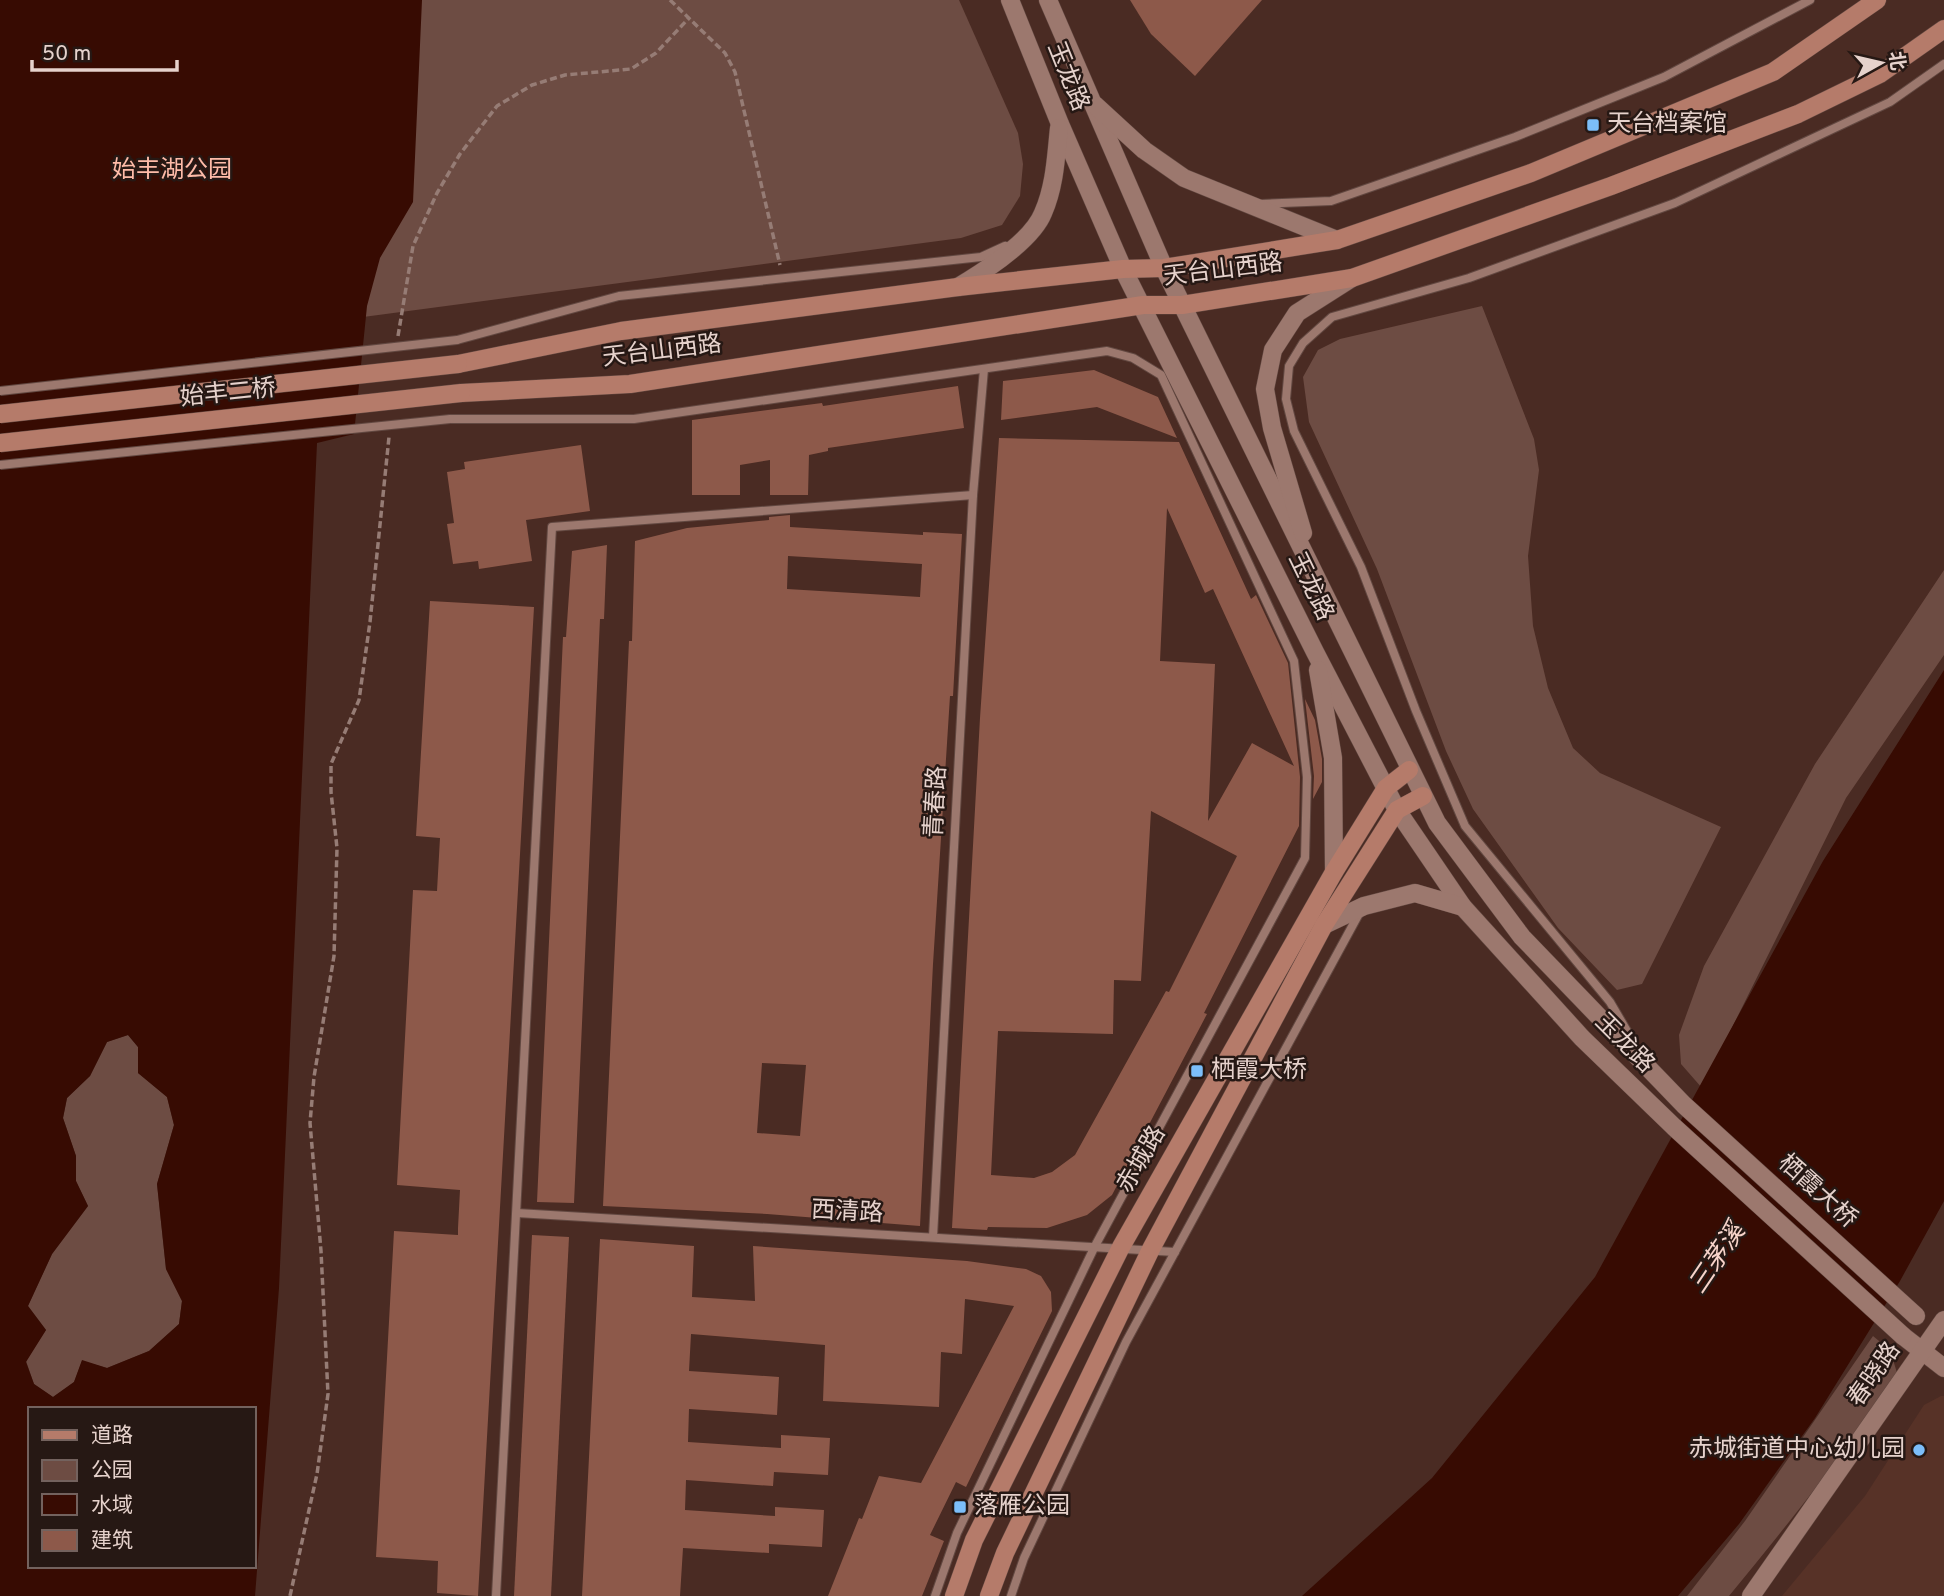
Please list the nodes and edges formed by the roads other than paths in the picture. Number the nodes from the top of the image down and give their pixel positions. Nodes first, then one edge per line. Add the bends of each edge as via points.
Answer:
1 (1010, 0) edge
2 (1048, 0) edge
3 (1810, 0) edge
4 (1877, 0) edge
5 (1944, 29) edge
6 (1944, 64) edge
7 (1090, 101) junction
8 (1060, 124) junction
9 (1246, 204) junction
10 (1024, 238) junction
11 (1337, 240) junction
12 (1123, 268) junction
13 (1164, 268) junction
14 (1352, 278) junction
15 (958, 287) junction
16 (1143, 305) junction
17 (1182, 305) junction
18 (458, 364) joint
19 (984, 369) junction
20 (0, 391) edge
21 (461, 393) joint
22 (0, 414) edge
23 (0, 443) edge
24 (0, 466) edge
25 (973, 495) junction
26 (1316, 580) junction
27 (1315, 652) junction
28 (1409, 770) junction
29 (1386, 788) junction
30 (1423, 796) junction
31 (1397, 810) junction
32 (1334, 872) junction
33 (1364, 906) junction
34 (1463, 907) junction
35 (1324, 925) junction
36 (1645, 1064) junction
37 (1684, 1105) joint
38 (1674, 1127) joint
39 (517, 1213) junction
40 (933, 1237) junction
41 (1095, 1246) junction
42 (1121, 1247) junction
43 (1151, 1249) junction
44 (1175, 1252) junction
45 (1941, 1332) edge
46 (1922, 1351) junction
47 (1944, 1368) edge
48 (496, 1596) edge
49 (934, 1596) edge
50 (954, 1596) edge
51 (989, 1596) edge
52 (1011, 1596) edge
53 (1751, 1596) edge

1 - 8 main road, 玉龙路
2 - 7 main road, 玉龙路
3 - 9 lane via 1664,77 1515,136 1331,201
4 - 11 main road, 天台山西路 via 1773,72 1531,173
5 - 14 main road, 天台山西路 via 1880,74 1798,114
6 - 36 lane via 1889,102 1675,203 1469,278 1332,317 1303,343 1289,366 1286,399 1294,431 1361,567 1465,826 1610,1002
7 - 9 main road via 1144,150 1184,178
7 - 13 main road, 玉龙路
8 - 10 main road via 1054,178 1043,215
8 - 12 main road, 玉龙路
9 - 11 main road
10 - 15 main road
10 - 20 lane, bridge via 981,257 619,296 457,340
11 - 13 main road, 天台山西路
12 - 13 main road, 天台山西路
12 - 15 main road, 天台山西路
12 - 16 main road, 玉龙路
13 - 17 main road, 玉龙路
14 - 17 main road, 天台山西路
14 - 26 main road via 1297,313 1273,350 1265,389
15 - 18 main road, 天台山西路 via 621,331
16 - 17 main road, 天台山西路
16 - 21 main road, 天台山西路 via 630,384
16 - 27 main road, 玉龙路
17 - 26 main road, 玉龙路
18 - 22 main road, 始丰二桥, bridge
19 - 24 lane, bridge via 634,419 450,419
19 - 25 lane, 青春路
19 - 41 lane via 1107,351 1133,358 1161,375 1294,661 1307,777 1305,858
21 - 23 main road, 始丰二桥, bridge
25 - 39 lane via 552,527
25 - 40 lane, 青春路
26 - 28 main road, 玉龙路
27 - 29 main road, 玉龙路
27 - 32 main road via 1333,758
28 - 29 main road, 赤城路
28 - 30 main road, 玉龙路
29 - 31 main road, 玉龙路
29 - 32 main road, 赤城路
30 - 31 main road, 赤城路
30 - 36 main road, 玉龙路 via 1437,824 1522,937
31 - 34 main road, 玉龙路
31 - 35 main road, 赤城路
32 - 42 main road, 赤城路
33 - 34 main road via 1415,892
33 - 35 main road
33 - 44 lane
34 - 38 main road, 玉龙路 via 1582,1038
35 - 43 main road, 赤城路
36 - 37 main road, 玉龙路
37 - 45 main road, 栖霞大桥 via 1916,1316
38 - 46 main road, 栖霞大桥
39 - 40 lane, 西清路
39 - 48 lane
40 - 41 lane, 西清路
41 - 42 lane, 西清路
41 - 49 lane via 957,1533
42 - 43 lane, 西清路
42 - 50 main road, 赤城路 via 974,1540
43 - 44 lane, 西清路
43 - 51 main road, 赤城路 via 1005,1553
44 - 52 lane via 1121,1354 1024,1558
45 - 46 main road, 春晓路
46 - 47 main road, 栖霞大桥
46 - 53 main road, 春晓路

